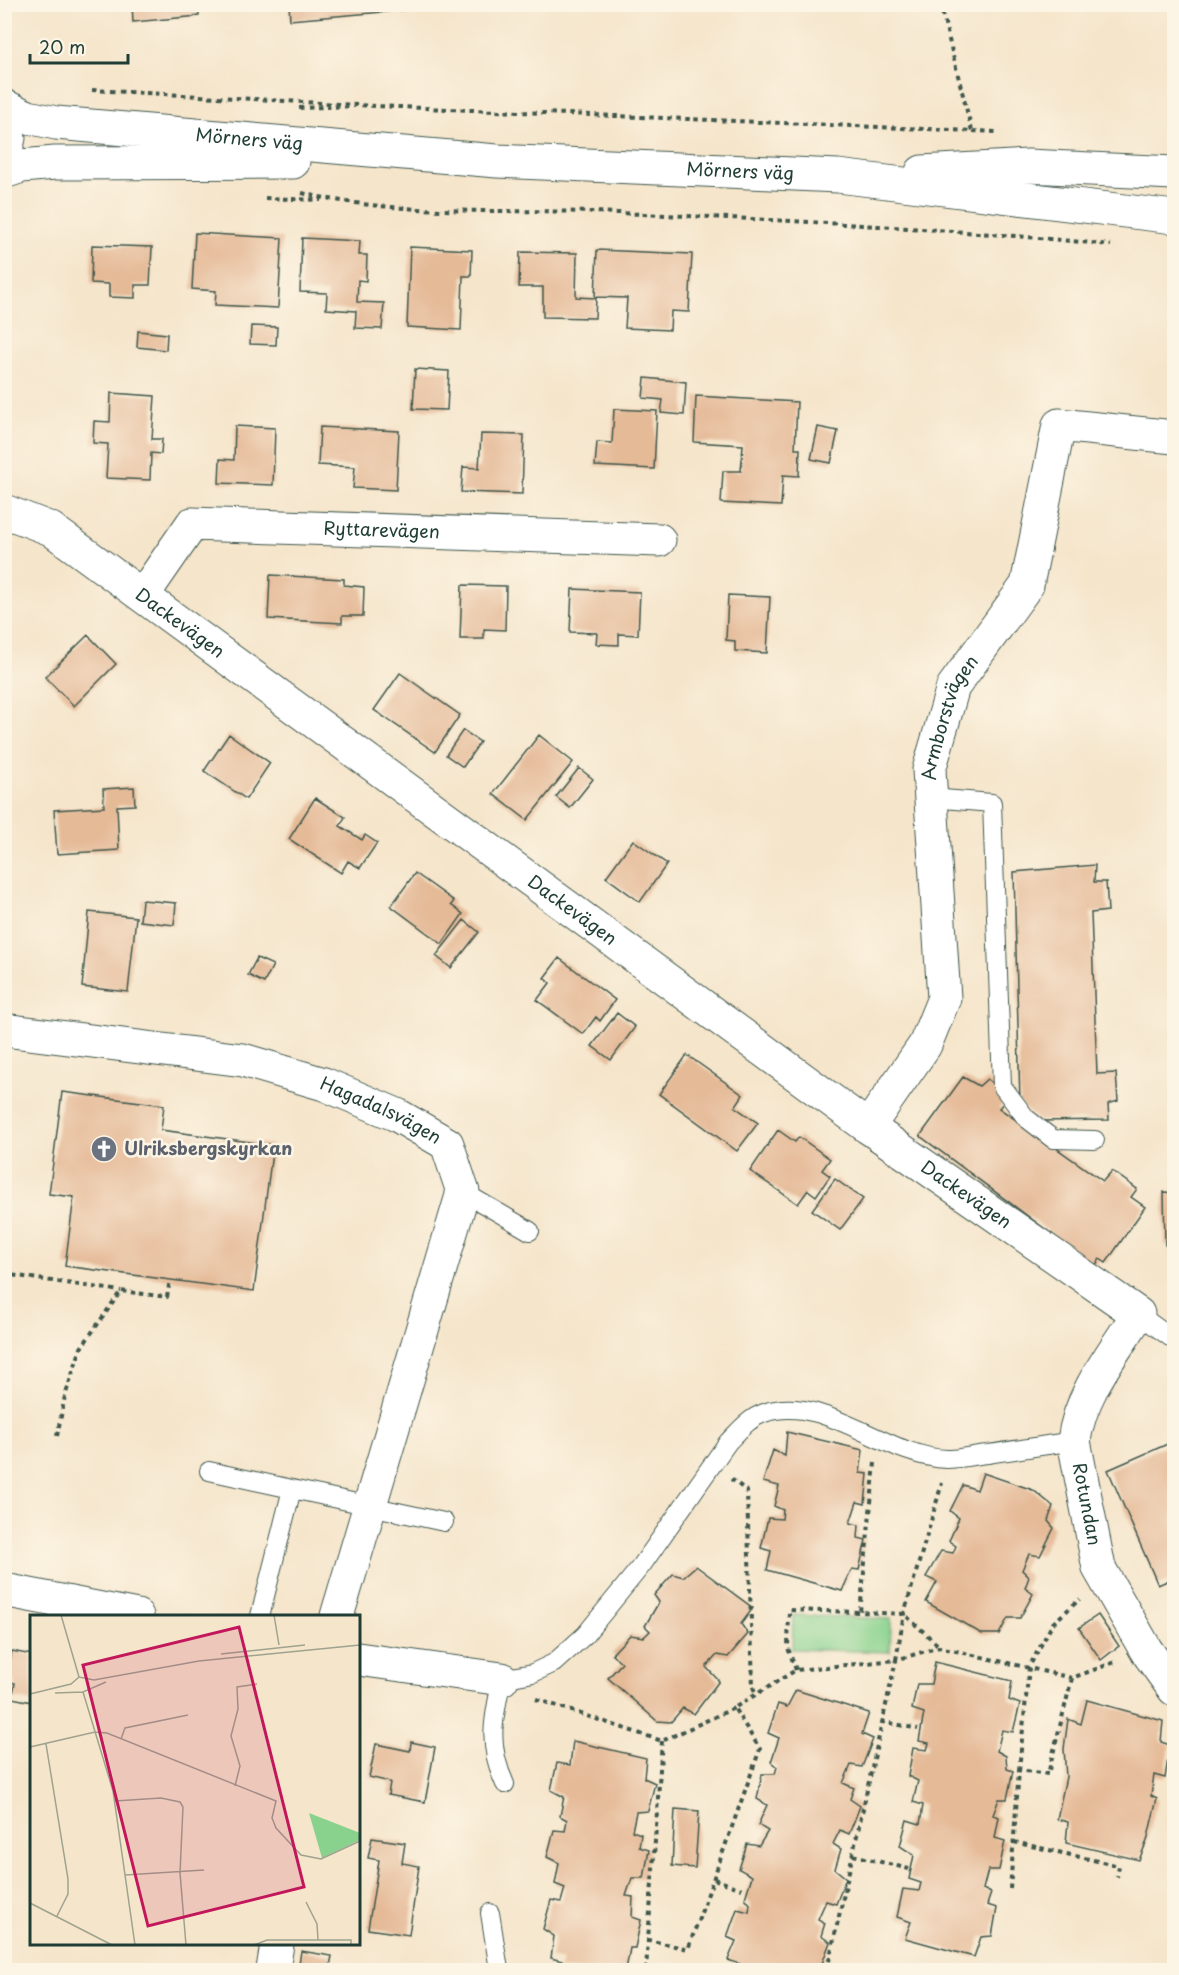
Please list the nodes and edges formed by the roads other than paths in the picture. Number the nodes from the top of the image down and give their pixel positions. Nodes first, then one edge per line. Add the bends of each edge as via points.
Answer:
1 (4, 106) edge
2 (4, 114) edge
3 (4, 156) edge
4 (497, 161) junction
5 (4, 172) edge
6 (1174, 173) edge
7 (838, 176) junction
8 (1174, 217) edge
9 (1174, 437) edge
10 (4, 511) edge
11 (659, 540) dead end
12 (143, 595) junction
13 (931, 798) junction
14 (4, 1030) edge
15 (868, 1127) junction
16 (1095, 1140) dead end
17 (463, 1192) junction
18 (530, 1231) dead end
19 (1138, 1314) junction
20 (1174, 1340) edge
21 (1074, 1442) junction
22 (210, 1471) dead end
23 (292, 1489) junction
24 (368, 1505) junction
25 (444, 1522) dead end
26 (4, 1590) edge
27 (127, 1615) edge
28 (260, 1615) edge
29 (338, 1615) edge
30 (360, 1659) edge
31 (502, 1679) junction
32 (1174, 1689) edge
33 (505, 1784) dead end
34 (490, 1913) dead end
35 (278, 1945) edge
36 (273, 1971) edge
37 (499, 1971) edge

1 - 4 street, Mörners väg via 27,117 56,123
2 - 3 street via 9,138
4 - 5 street, Mörners väg via 55,163
4 - 7 street, Mörners väg
6 - 7 street, Mörners väg via 1028,166
7 - 8 street, Mörners väg
9 - 13 street, Armborstvägen via 1059,425 1027,585 953,687 929,770
10 - 12 street, Dackevägen via 51,529
11 - 12 street, Ryttarevägen via 192,524
12 - 15 street, Dackevägen
13 - 15 street, Armborstvägen via 944,998 925,1045
13 - 16 lane via 992,803 1002,1086 1026,1118 1053,1139
14 - 17 street, Hagadalsvägen via 243,1060 324,1084 397,1115 447,1144
15 - 19 street, Dackevägen
17 - 18 lane
17 - 24 street
19 - 20 lane
19 - 21 street, Rotundan via 1085,1400
21 - 31 lane via 948,1459 917,1455 812,1412 764,1413 746,1424 711,1464 642,1565 585,1635 554,1663 532,1673
21 - 32 street, Rotundan via 1099,1568 1146,1650
22 - 23 lane
23 - 24 lane
23 - 28 lane
24 - 25 lane
24 - 29 street
26 - 27 street
30 - 31 street
31 - 33 lane via 492,1743
34 - 37 lane
35 - 36 street

